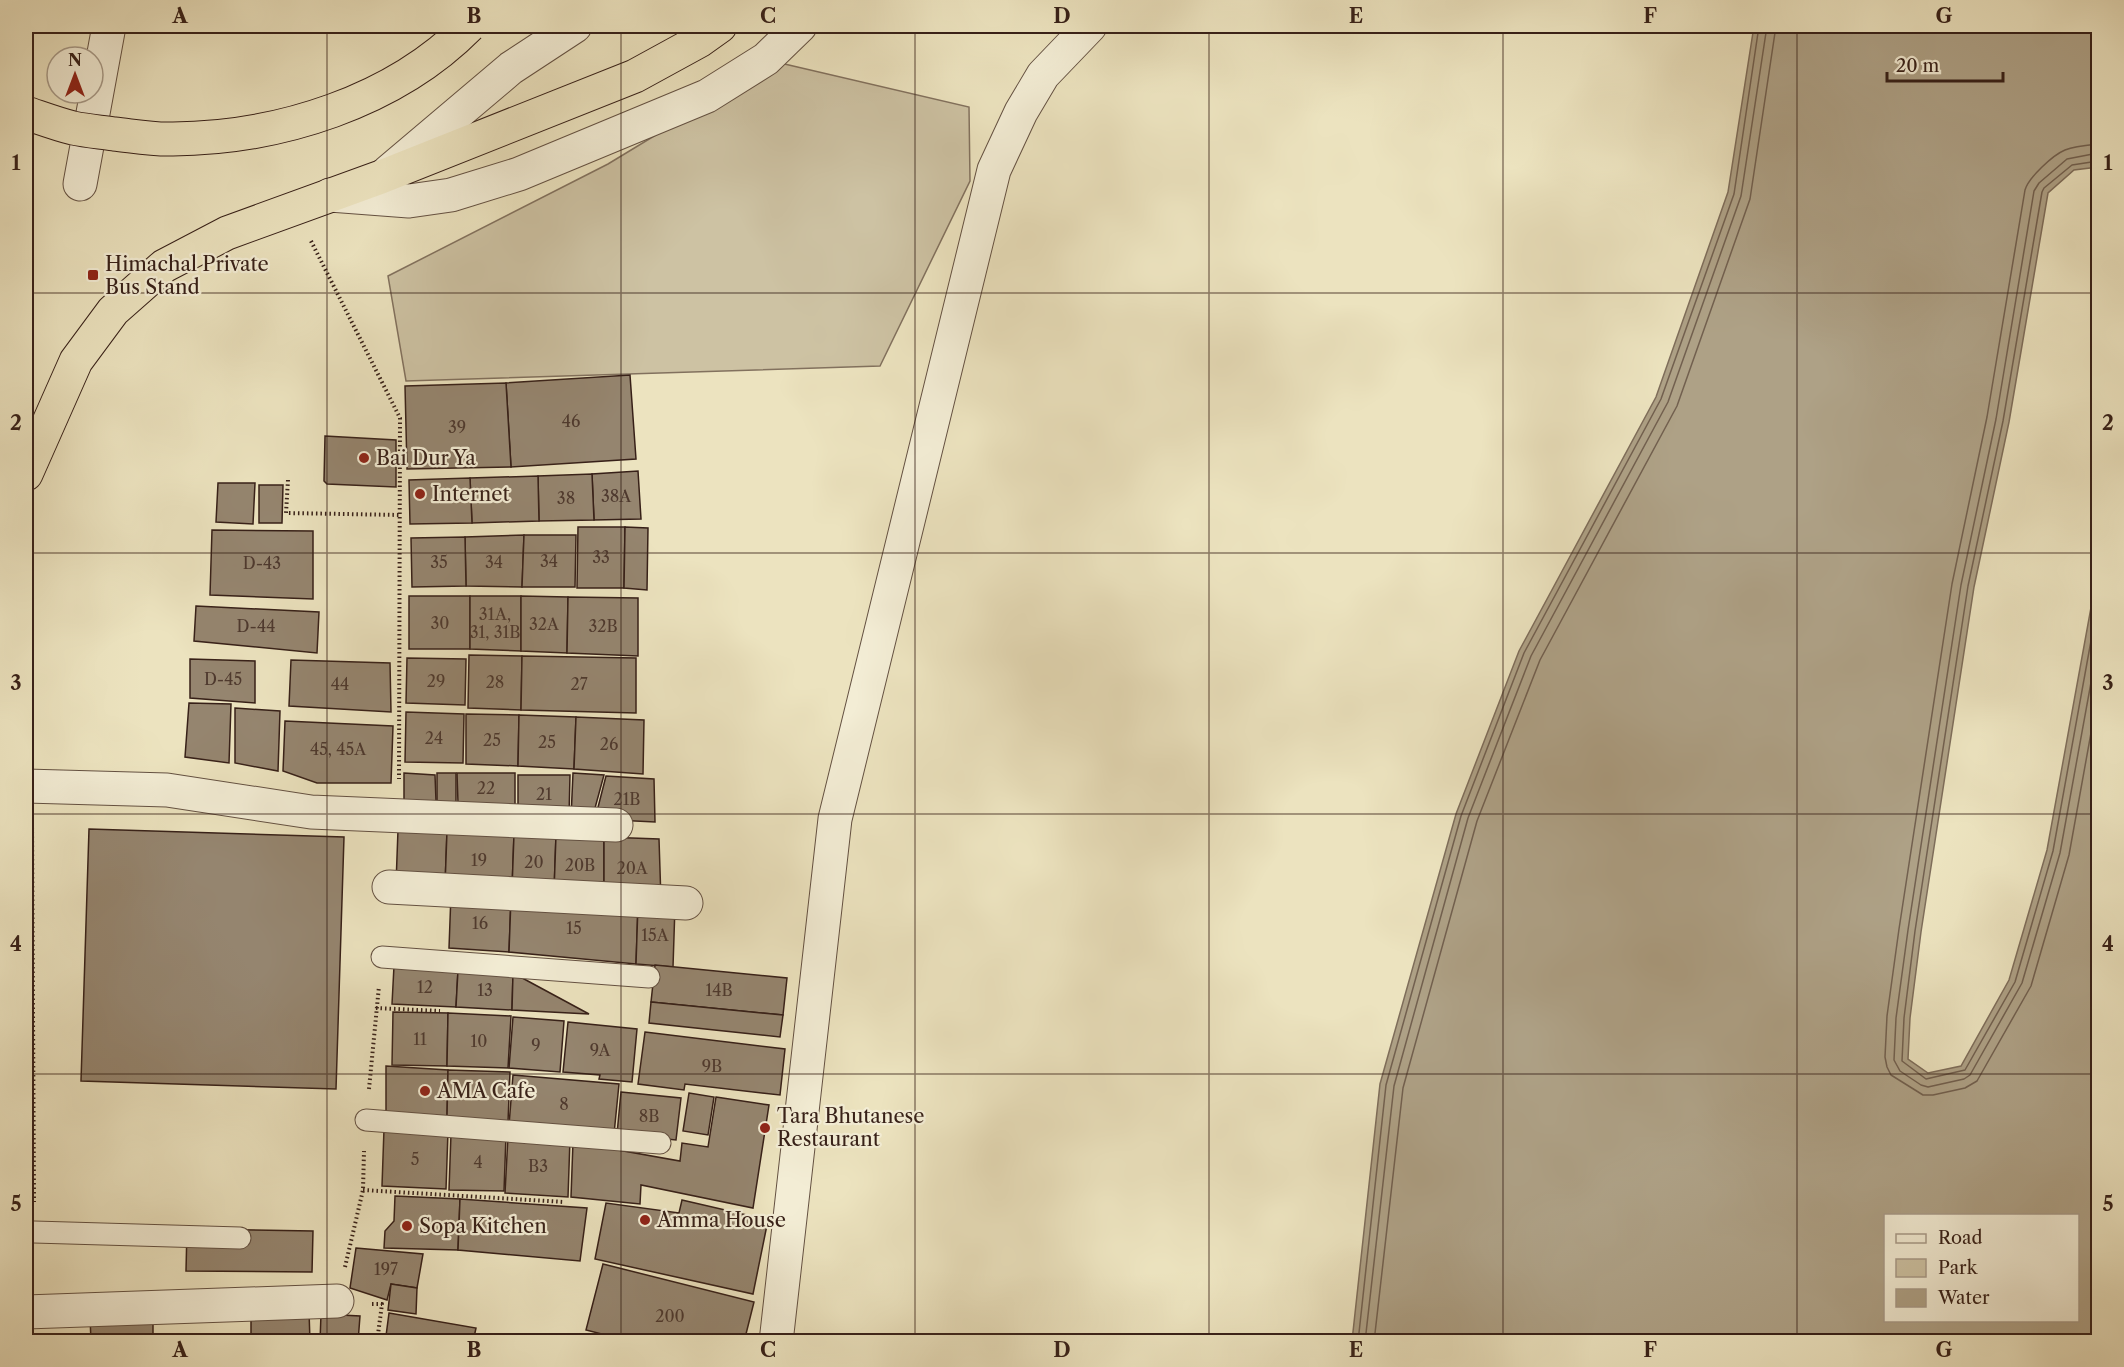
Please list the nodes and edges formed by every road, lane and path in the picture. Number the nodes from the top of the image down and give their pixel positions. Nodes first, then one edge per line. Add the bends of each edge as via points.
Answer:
1 (109, 26) edge
2 (469, 26) edge
3 (575, 26) edge
4 (720, 26) edge
5 (800, 26) edge
6 (1090, 26) edge
7 (26, 113) edge
8 (381, 177) junction
9 (80, 184) dead end
10 (330, 195) junction
11 (294, 208) junction
12 (400, 418) dead end
13 (26, 474) edge
14 (288, 480) dead end
15 (401, 515) dead end
16 (28, 786) edge
17 (616, 825) dead end
18 (389, 887) dead end
19 (686, 903) dead end
20 (382, 957) dead end
21 (649, 977) dead end
22 (376, 1008) dead end
23 (440, 1011) dead end
24 (366, 1120) dead end
25 (660, 1143) dead end
26 (363, 1190) dead end
27 (564, 1202) dead end
28 (34, 1232) joint
29 (240, 1238) dead end
30 (337, 1301) dead end
31 (26, 1312) edge
32 (776, 1341) edge

1 - 9 street
2 - 7 highway, bridge via 433,59 386,86 339,109 289,125 172,140 74,129
3 - 8 street via 511,68
4 - 8 highway via 635,76
5 - 10 street via 766,59 707,96 519,174 451,195 409,201
6 - 32 street via 1043,75 994,170 835,819
8 - 10 highway
10 - 11 highway
11 - 12 path
11 - 13 highway via 227,233 164,266 113,311 76,361
14 - 15 path via 286,513
16 - 17 street via 167,790 311,812
16 - 28 path
18 - 19 street
20 - 21 lane
22 - 23 path
24 - 25 lane
26 - 27 path
28 - 29 lane
30 - 31 street

